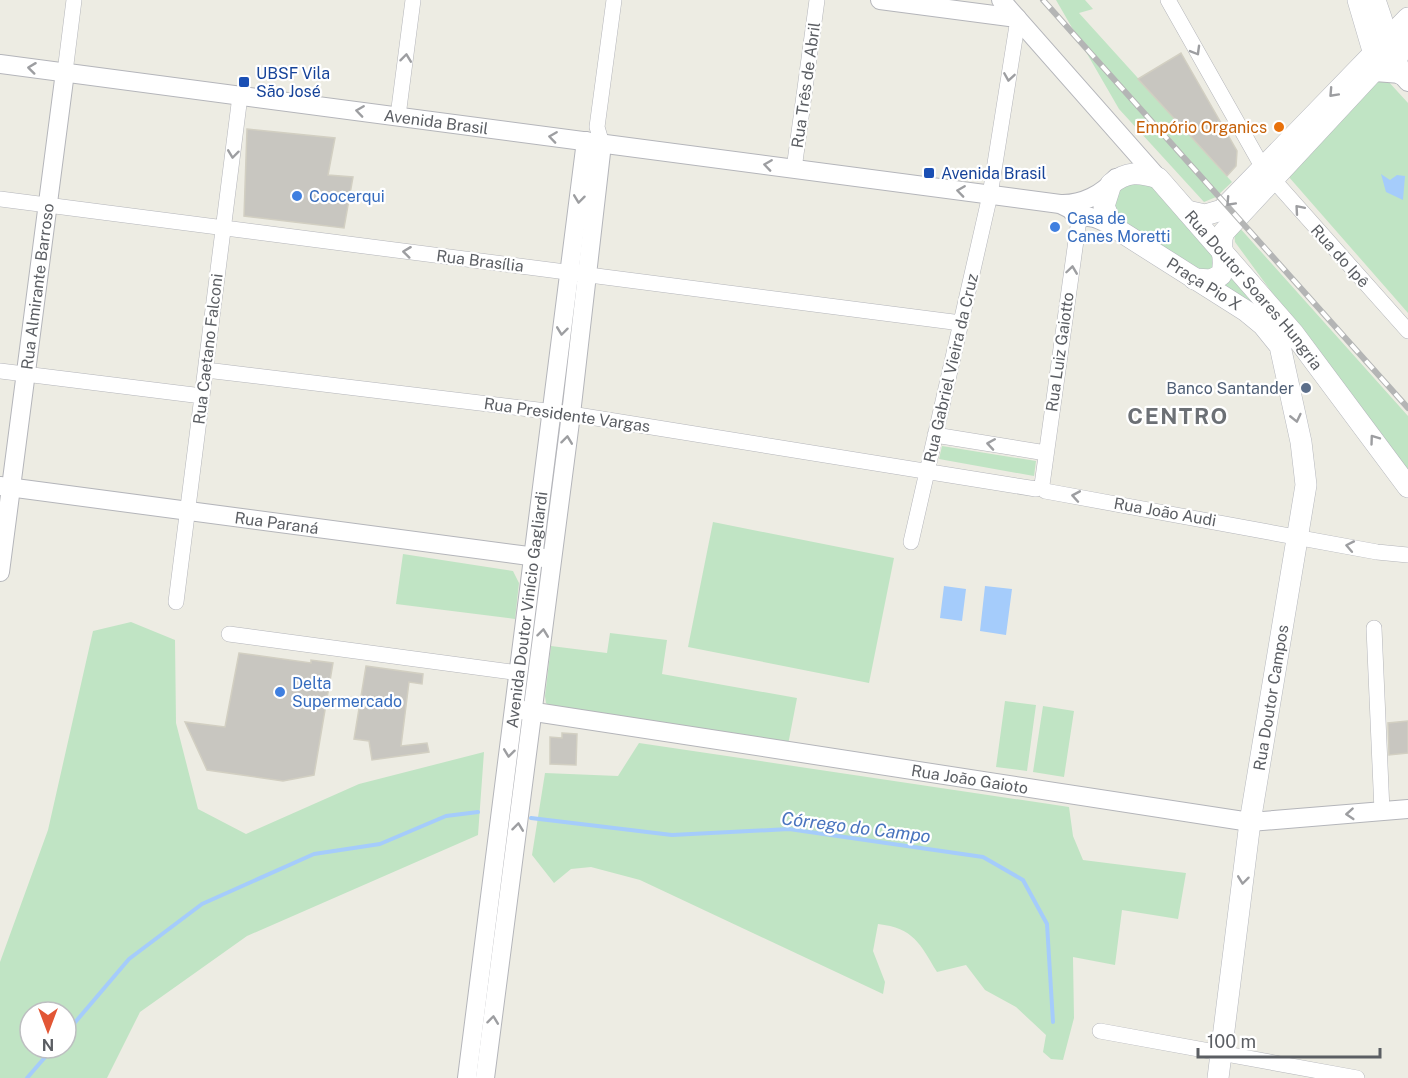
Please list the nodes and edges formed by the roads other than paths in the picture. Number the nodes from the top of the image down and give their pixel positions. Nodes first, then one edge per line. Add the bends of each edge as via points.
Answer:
1 (74, 0) edge
2 (413, 0) edge
3 (614, 0) edge
4 (817, 0) edge
5 (880, 0) edge
6 (982, 0) edge
7 (1001, 0) edge
8 (1167, 0) edge
9 (1358, 0) edge
10 (1376, 0) edge
11 (963, 11) junction
12 (1017, 18) junction
13 (1408, 18) edge
14 (1408, 36) edge
15 (1380, 44) junction
16 (0, 64) edge
17 (65, 72) junction
18 (1375, 72) junction
19 (1405, 78) edge
20 (240, 96) junction
21 (398, 117) junction
22 (595, 137) junction
23 (1129, 144) junction
24 (794, 169) junction
25 (1268, 174) junction
26 (1158, 178) junction
27 (1111, 184) junction
28 (990, 195) junction
29 (0, 199) edge
30 (1060, 204) junction
31 (48, 205) junction
32 (1187, 212) junction
33 (1079, 219) junction
34 (1231, 224) junction
35 (1112, 226) junction
36 (223, 228) junction
37 (1223, 253) junction
38 (578, 274) junction
39 (1194, 279) junction
40 (961, 323) junction
41 (1263, 325) joint
42 (1408, 331) edge
43 (1294, 334) junction
44 (206, 370) junction
45 (0, 371) edge
46 (26, 374) junction
47 (202, 396) junction
48 (552, 412) junction
49 (571, 414) junction
50 (935, 435) junction
51 (1046, 453) junction
52 (927, 471) junction
53 (1041, 485) junction
54 (6, 487) edge
55 (1408, 487) edge
56 (187, 511) junction
57 (1299, 536) junction
58 (911, 542) dead end
59 (1408, 555) edge
60 (534, 557) junction
61 (552, 559) junction
62 (0, 572) edge
63 (176, 602) dead end
64 (1374, 627) dead end
65 (229, 634) dead end
66 (519, 673) junction
67 (536, 685) junction
68 (516, 700) junction
69 (533, 713) junction
70 (1408, 809) edge
71 (1382, 812) junction
72 (1250, 822) junction
73 (492, 959) junction
74 (1100, 1031) dead end
75 (1221, 1052) junction
76 (467, 1078) edge
77 (485, 1078) edge
78 (1218, 1078) edge
79 (1357, 1078) edge

1 - 17 street, Rua Almirante Barroso
21 -> 2 street
3 - 22 street
4 - 24 street, Rua Três de Abril
5 - 11 street
6 - 11 street
7 - 12 street, Rua Doutor Soares Hungria
8 -> 25 street, Rua do Ipê
9 - 15 main road
10 - 15 main road
11 - 12 street
12 - 23 street, Rua Doutor Soares Hungria
12 -> 28 street, Rua Gabriel Vieira da Cruz
13 - 15 main road
14 - 19 main road via 1396,60
15 - 18 main road via 1386,54
15 -> 25 main road
17 -> 16 street, Avenida Brasil
17 - 20 street, Avenida Brasil
17 - 31 street, Rua Almirante Barroso
18 - 19 street
18 - 25 main road
21 -> 20 street, Avenida Brasil
20 -> 36 street, Rua Caetano Falconi
22 -> 21 street, Avenida Brasil
24 -> 22 street, Avenida Brasil
22 - 38 street, Avenida Doutor Vinício Gagliardi
23 - 26 street, Rua Doutor Soares Hungria
23 - 27 street via 1130,160
28 -> 24 street, Avenida Brasil
25 -> 32 main road via 1222,210 1204,215
25 - 34 main road
42 -> 25 street, Rua do Ipê
26 - 27 main road via 1142,172 1130,173
26 - 32 main road, Rua Doutor Soares Hungria
27 - 30 street via 1081,202
27 - 35 main road via 1104,206
28 - 30 street, Avenida Brasil
28 - 40 street, Rua Gabriel Vieira da Cruz
29 - 31 street, Rua Brasília
30 - 33 street
31 - 36 street, Rua Brasília
31 - 46 street, Rua Almirante Barroso
32 - 37 main road, Rua Doutor Soares Hungria
33 - 35 street, Praça Pio X via 1094,218
51 -> 33 street, Rua Luiz Gaiotto
34 - 37 main road via 1221,239
34 - 43 main road via 1229,244
35 - 39 main road, Praça Pio X
38 -> 36 street, Rua Brasília
36 - 44 street, Rua Caetano Falconi
37 - 39 main road via 1221,275 1211,280
37 - 43 main road, Rua Doutor Soares Hungria
38 - 40 street, Rua Brasília
38 -> 48 street, Avenida Doutor Vinício Gagliardi
38 - 49 street, Avenida Doutor Vinício Gagliardi
39 - 41 main road, Praça Pio X
40 - 50 street, Rua Gabriel Vieira da Cruz
41 -> 57 main road, Rua Doutor Campos via 1280,346 1301,442 1306,485
55 -> 43 main road, Rua Doutor Soares Hungria
44 - 47 street, Rua Caetano Falconi
44 - 48 street, Rua Presidente Vargas
45 - 46 street
46 - 47 street
46 - 54 street, Rua Almirante Barroso
47 - 56 street, Rua Caetano Falconi
48 - 49 street, Rua Presidente Vargas
48 - 60 street, Avenida Doutor Vinício Gagliardi
49 - 52 street, Rua Presidente Vargas
61 -> 49 street, Avenida Doutor Vinício Gagliardi
51 -> 50 street
50 - 52 street, Rua Gabriel Vieira da Cruz
51 - 53 street, Rua Luiz Gaiotto
52 - 53 street, Rua João Audi via 1036,489
52 - 58 street, Rua Gabriel Vieira da Cruz
57 -> 53 street, Rua João Audi via 1045,491
54 - 56 street, Rua Paraná
54 - 62 street, Rua Almirante Barroso
56 - 60 street, Rua Paraná
56 - 63 street, Rua Caetano Falconi
59 -> 57 street, Rua João Audi
57 - 72 main road, Rua Doutor Campos
60 - 61 street, Rua Paraná
60 - 66 street, Avenida Doutor Vinício Gagliardi
67 -> 61 street, Avenida Doutor Vinício Gagliardi
64 - 71 street
65 - 66 street
66 - 67 street via 526,674
66 - 68 street, Avenida Doutor Vinício Gagliardi
67 - 69 street, Avenida Doutor Vinício Gagliardi
68 - 69 street via 525,712
68 -> 73 street, Avenida Doutor Vinício Gagliardi
69 - 72 street, Rua João Gaioto
73 -> 69 street, Avenida Doutor Vinício Gagliardi
70 - 71 street, Rua João Gaioto
71 -> 72 street, Rua João Gaioto
72 -> 75 main road, Rua Doutor Campos
73 - 76 street, Avenida Doutor Vinício Gagliardi
77 -> 73 street, Avenida Doutor Vinício Gagliardi
74 - 75 street
75 - 78 main road, Rua Doutor Campos
75 - 79 street

